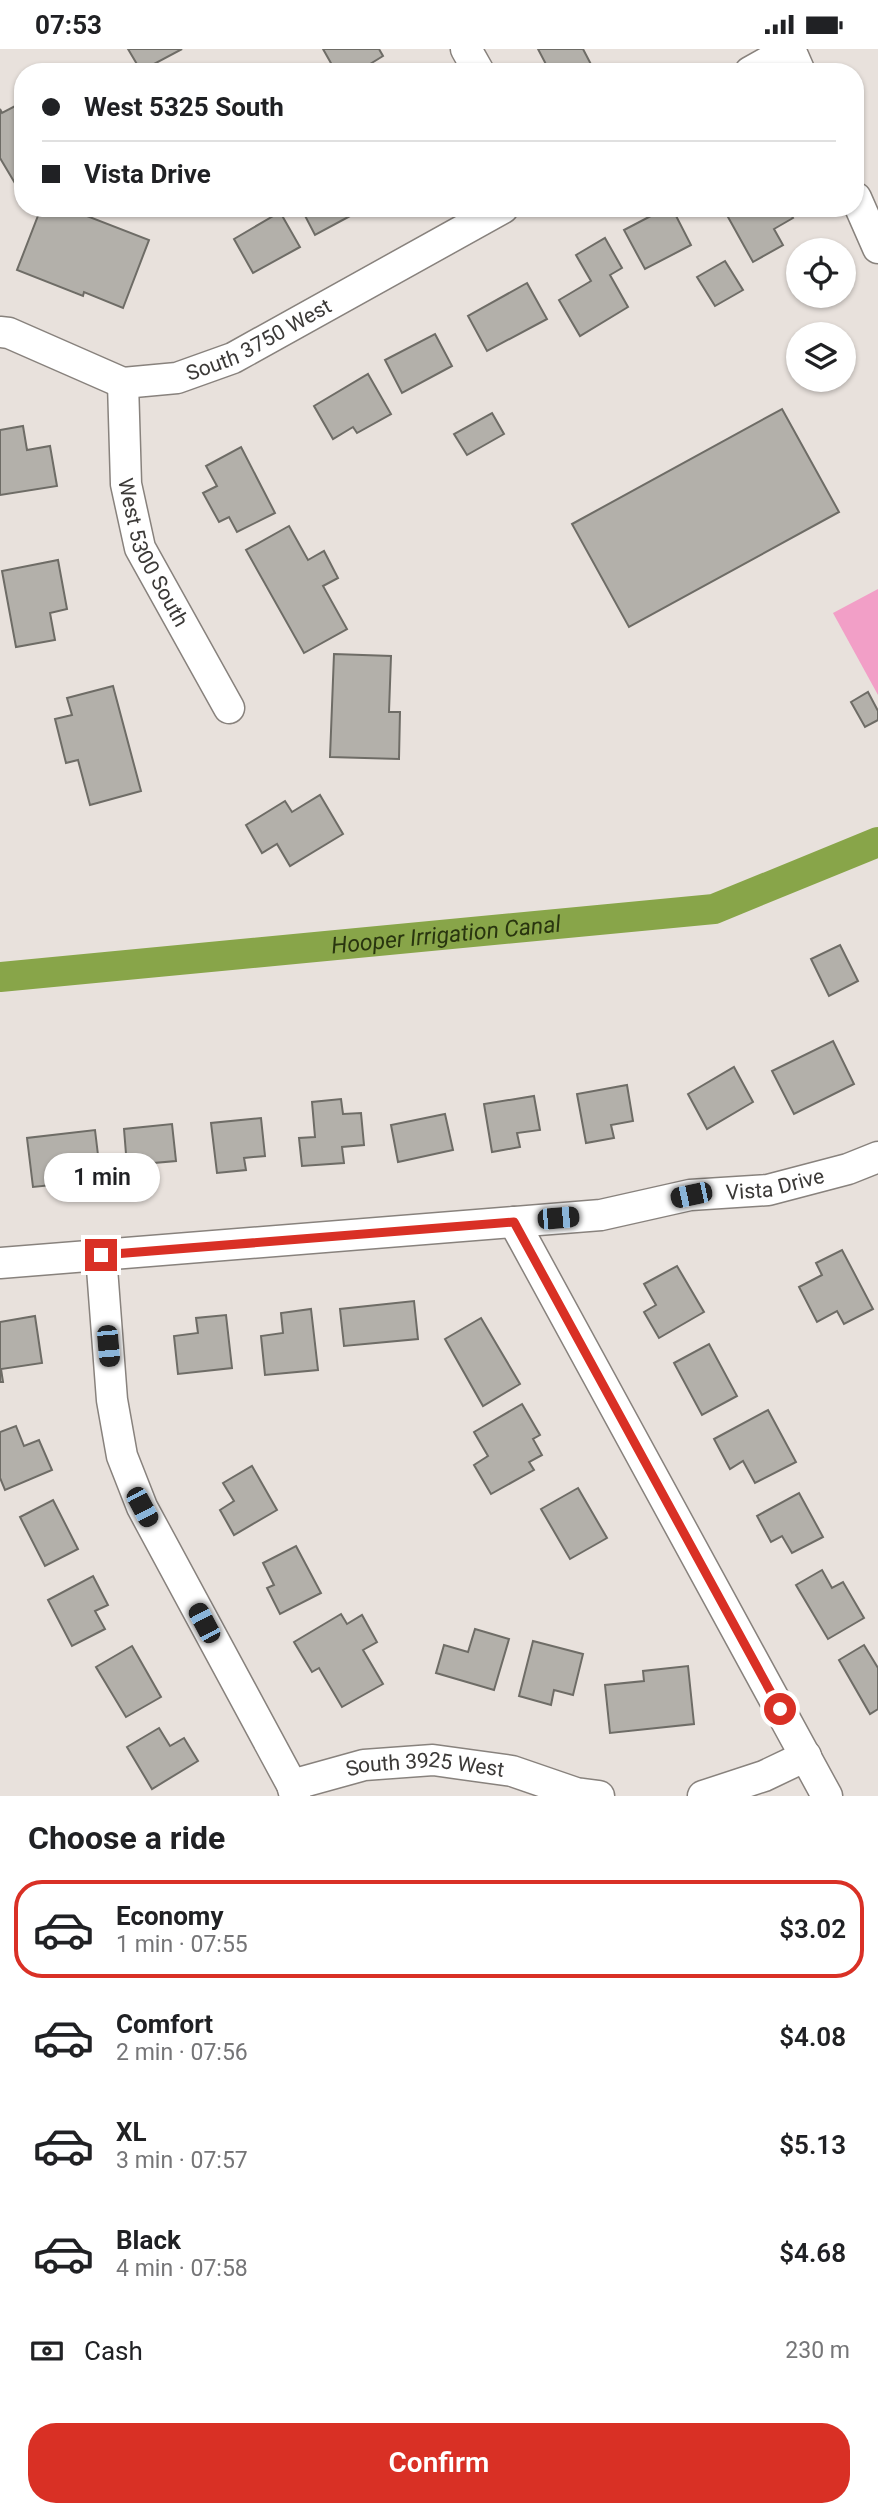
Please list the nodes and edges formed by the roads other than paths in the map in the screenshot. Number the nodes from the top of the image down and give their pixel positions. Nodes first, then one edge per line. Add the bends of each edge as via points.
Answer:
1 (790, 49) edge
2 (766, 63) edge
3 (864, 216) edge
4 (487, 217) edge
5 (878, 248) edge
6 (0, 332) edge
7 (123, 383) junction
8 (229, 708) dead end
9 (878, 1157) edge
10 (514, 1222) junction
11 (101, 1255) junction
12 (0, 1263) edge
13 (806, 1756) junction
14 (293, 1791) edge
15 (599, 1796) edge
16 (703, 1796) edge
17 (827, 1796) edge

1 - 2 street
3 - 5 street
4 - 7 street, South 3750 West via 233,358 177,378
6 - 7 street, South 3750 West
7 - 8 street, West 5300 South via 126,484 140,548
9 - 10 street, Vista Drive via 768,1190 691,1195 601,1215
10 - 11 street, Vista Drive
10 - 13 street
11 - 12 street, Vista Drive
11 - 14 street via 112,1400 122,1456 142,1507
13 - 16 street
13 - 17 street
14 - 15 street, South 3925 West via 364,1765 433,1760 512,1771

